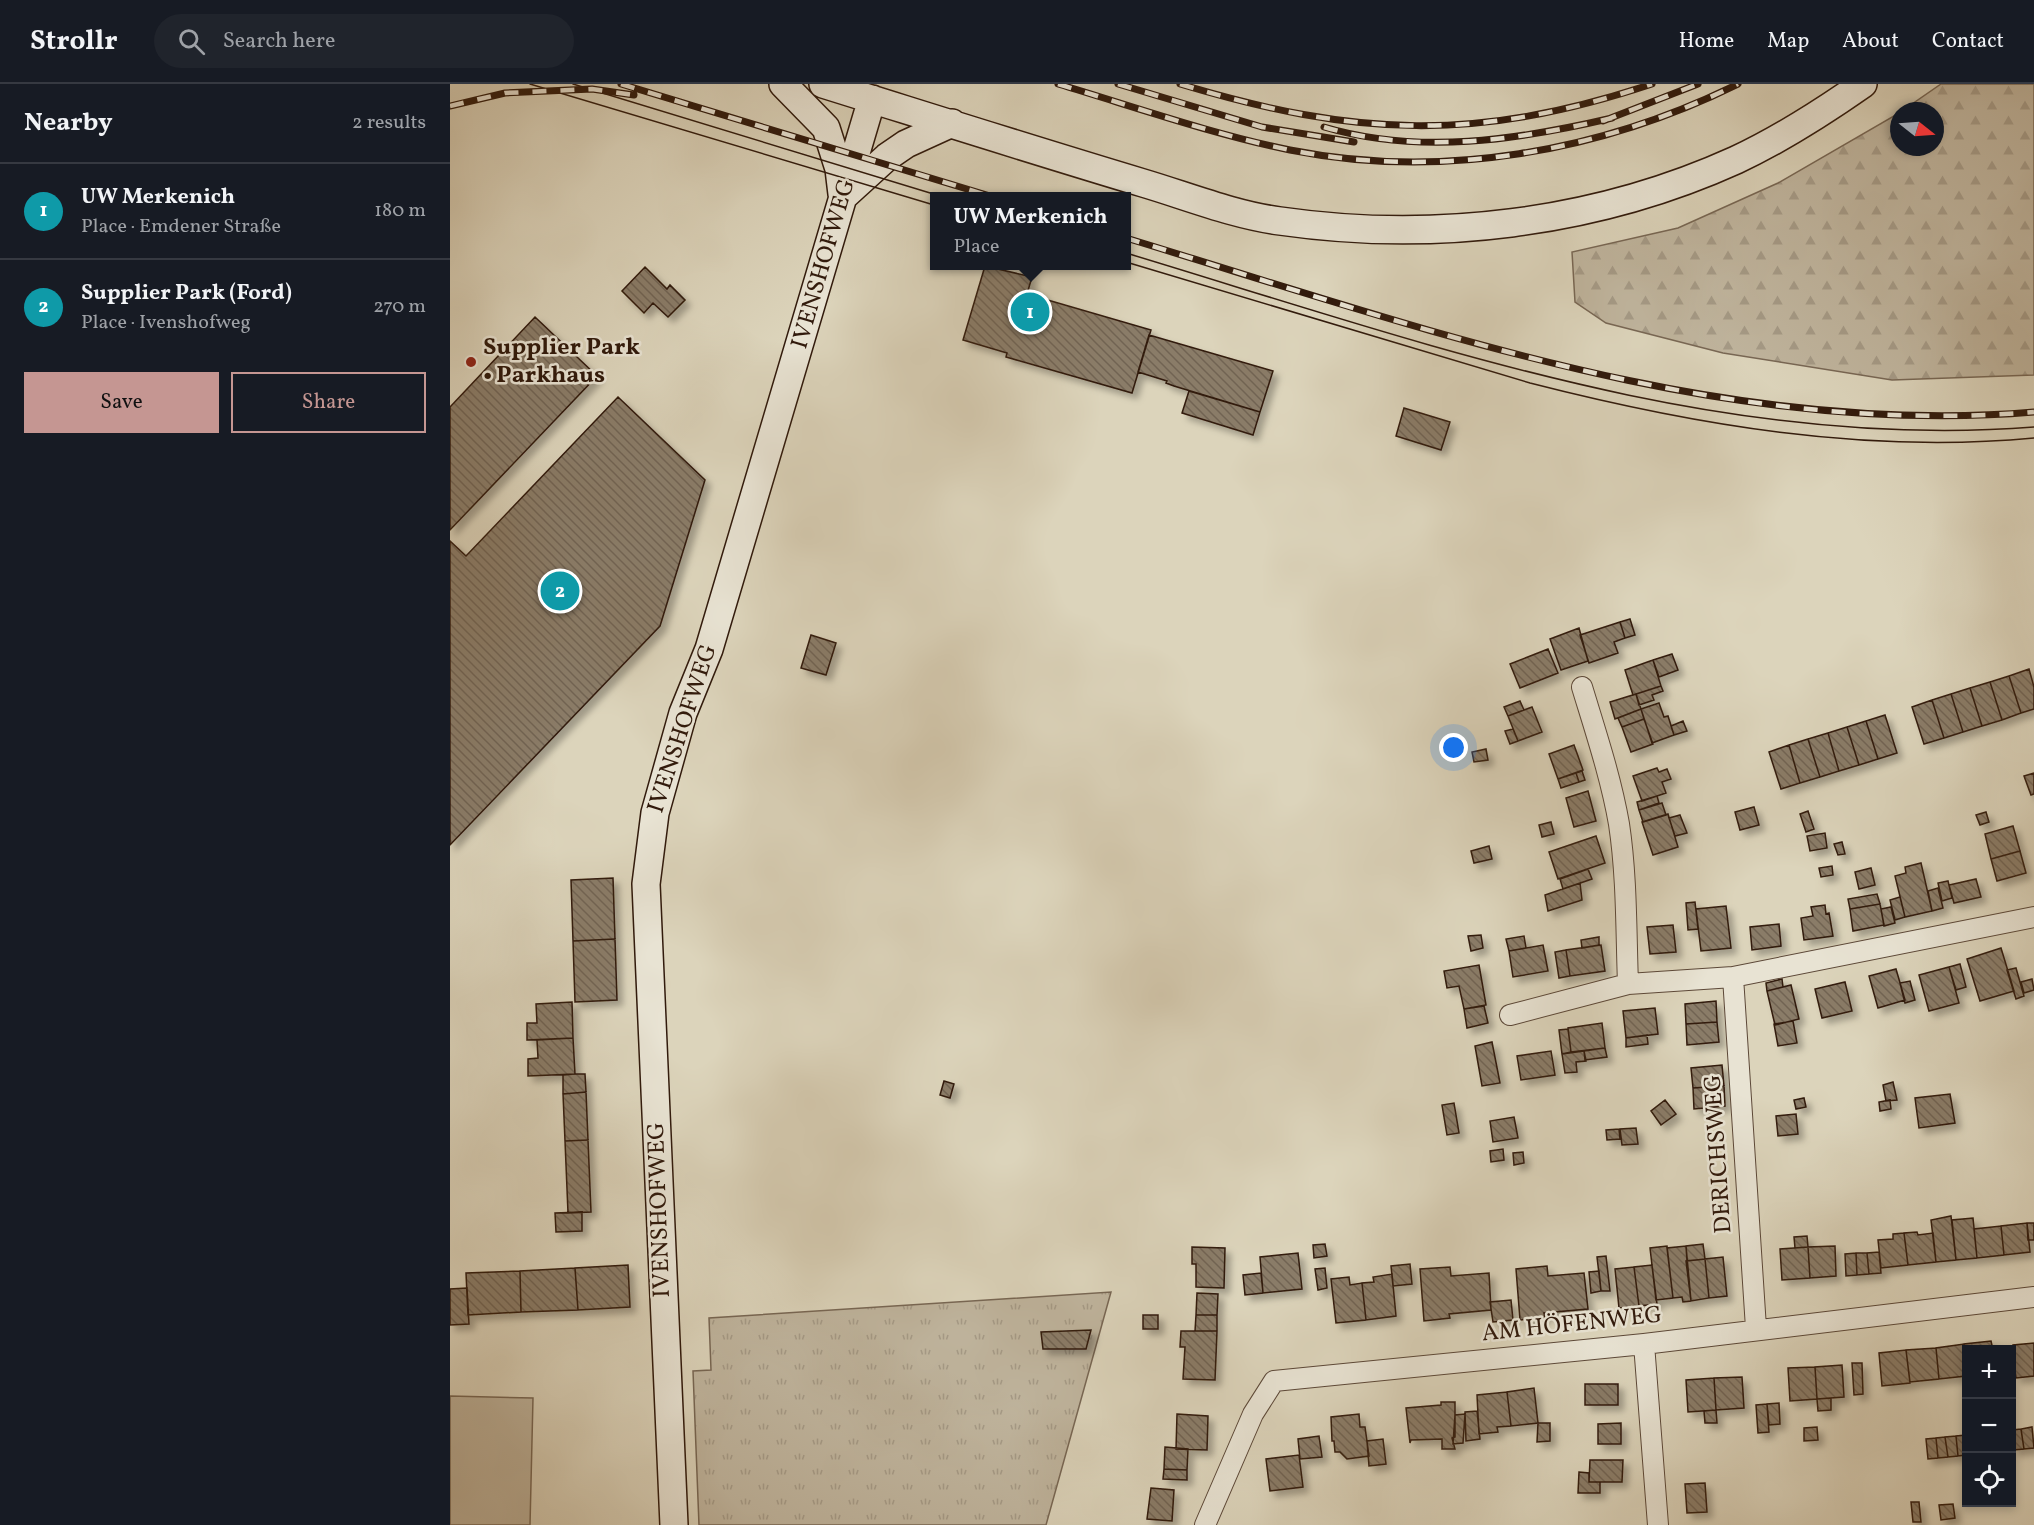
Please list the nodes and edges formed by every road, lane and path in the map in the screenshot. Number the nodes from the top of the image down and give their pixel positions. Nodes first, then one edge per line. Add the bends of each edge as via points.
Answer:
1 (783, 84) edge
2 (823, 84) edge
3 (1863, 84) edge
4 (872, 99) junction
5 (952, 123) junction
6 (842, 198) junction
7 (1582, 687) dead end
8 (2034, 918) edge
9 (1733, 977) junction
10 (1628, 984) junction
11 (1510, 1015) dead end
12 (2034, 1297) edge
13 (1756, 1328) junction
14 (1644, 1344) junction
15 (674, 1525) edge
16 (1205, 1525) edge
17 (1658, 1525) edge

1 - 6 street via 826,128 839,169
2 - 4 street
3 - 5 street via 1819,114 1738,159 1680,183 1577,212 1442,230 1277,221
4 - 5 street
4 - 6 street, IVENSHOFWEG
5 - 6 street via 906,144
6 - 15 street, IVENSHOFWEG via 709,649 683,713 655,813 650,849 646,884
7 - 10 street via 1609,775 1619,824
8 - 9 street
9 - 10 street
9 - 13 street, DERICHSWEG
10 - 11 street
12 - 13 street, AM HÖFENWEG
13 - 14 street, AM HÖFENWEG
14 - 16 street, AM HÖFENWEG via 1274,1381 1253,1414
14 - 17 street

